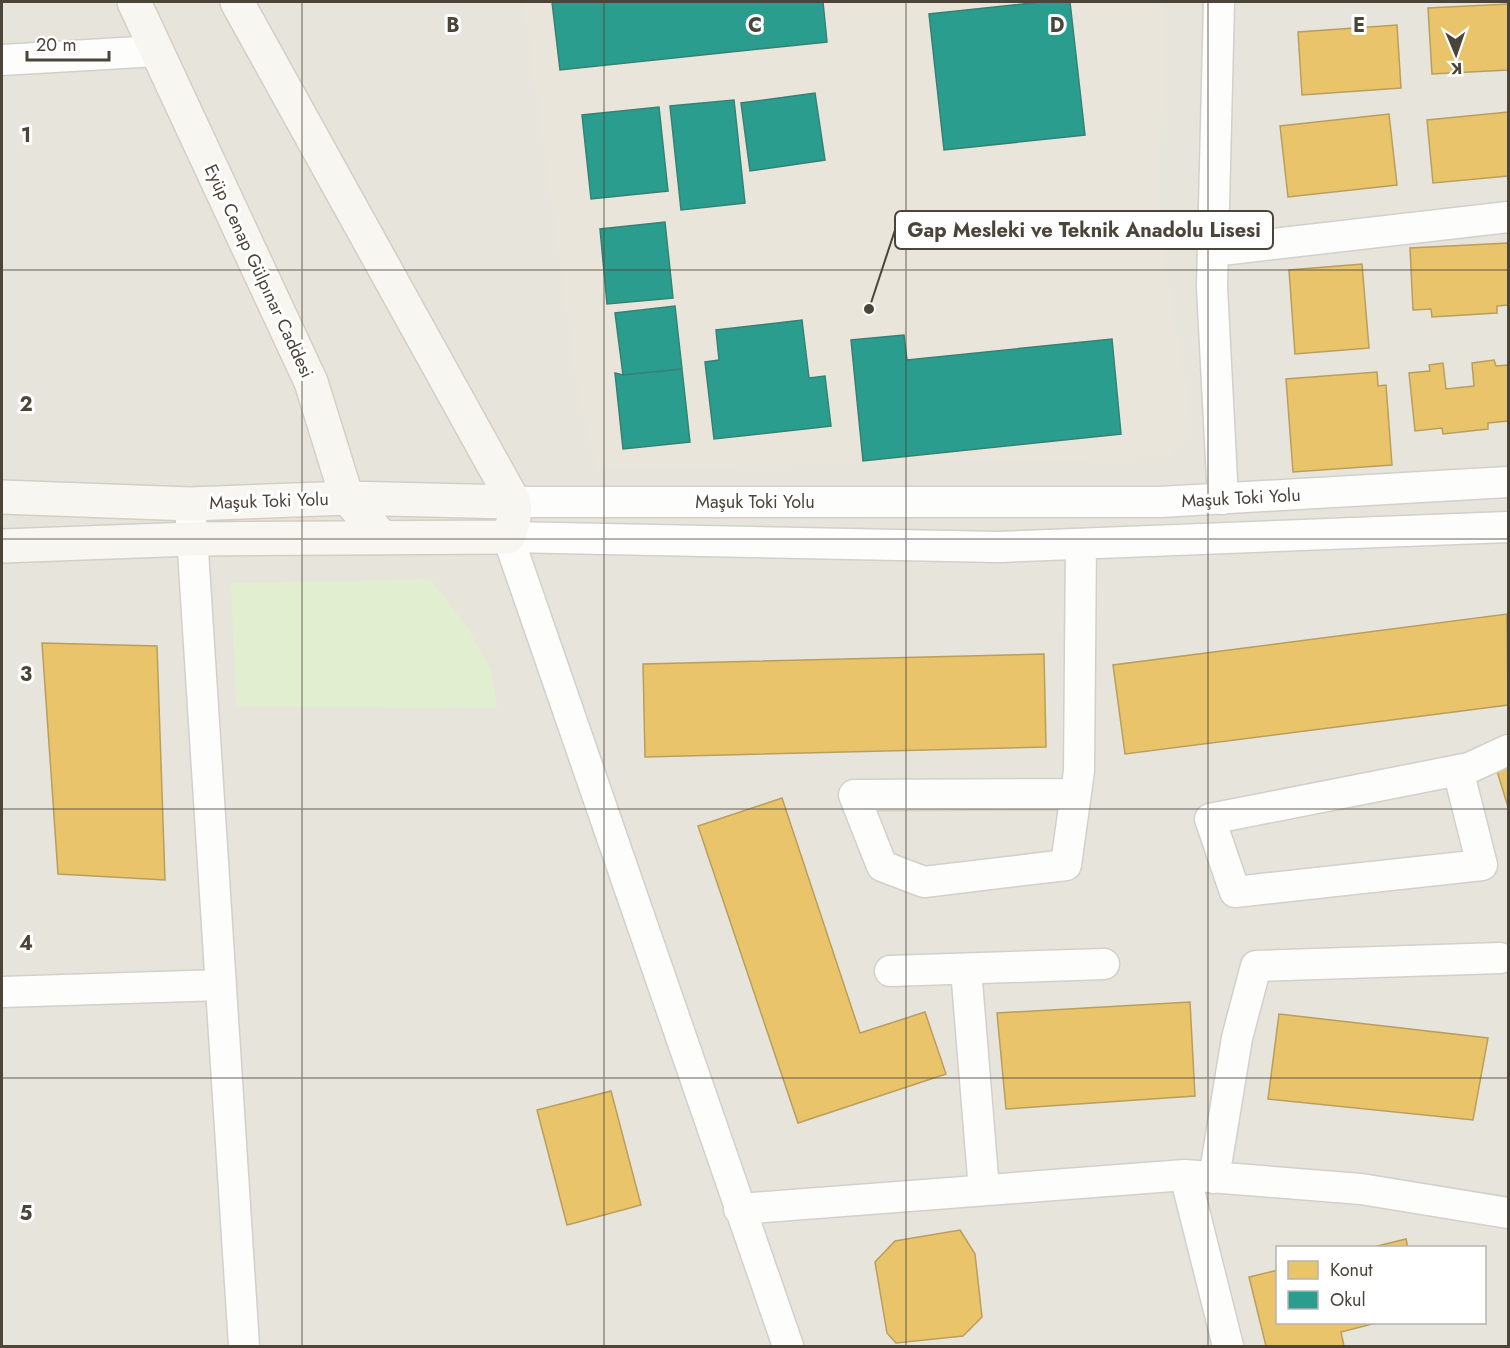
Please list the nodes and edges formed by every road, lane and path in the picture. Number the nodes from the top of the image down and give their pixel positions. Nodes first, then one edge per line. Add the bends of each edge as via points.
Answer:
1 (134, 2) edge
2 (237, 2) edge
3 (1219, 2) edge
4 (157, 51) junction
5 (2, 60) edge
6 (1509, 217) edge
7 (1213, 251) junction
8 (1509, 482) edge
9 (2, 497) edge
10 (347, 498) junction
11 (1223, 499) junction
12 (514, 502) junction
13 (190, 504) junction
14 (1509, 527) edge
15 (382, 537) junction
16 (508, 537) junction
17 (192, 539) junction
18 (1081, 544) junction
19 (2, 546) edge
20 (1509, 750) edge
21 (1458, 771) junction
22 (1076, 794) junction
23 (1500, 958) dead end
24 (1104, 964) dead end
25 (966, 969) junction
26 (890, 972) dead end
27 (221, 985) junction
28 (2, 992) edge
29 (1200, 1176) junction
30 (984, 1190) junction
31 (739, 1209) junction
32 (1509, 1213) edge
33 (244, 1347) edge
34 (788, 1347) edge
35 (1228, 1347) edge

1 - 4 main road, Eyüp Cenap Gülpınar Caddesi
2 - 12 main road
3 - 7 street
4 - 5 street
4 - 10 main road, Eyüp Cenap Gülpınar Caddesi via 311,382
6 - 7 street
7 - 11 street
8 - 11 street, Maşuk Toki Yolu
9 - 13 main road, Maşuk Toki Yolu
10 - 12 main road, Maşuk Toki Yolu
10 - 13 main road, Maşuk Toki Yolu
10 - 15 main road, Eyüp Cenap Gülpınar Caddesi
11 - 12 street, Maşuk Toki Yolu
12 - 16 main road via 516,513
13 - 17 street
14 - 18 street
15 - 16 main road
15 - 17 main road
16 - 18 street via 998,548
16 - 31 street
17 - 19 main road
17 - 27 street
18 - 22 street
20 - 21 street
21 - 21 street via 1210,819 1235,892 1482,865
22 - 22 street via 1066,865 924,882 882,866 854,795
23 - 29 street via 1256,966
24 - 25 street
25 - 26 street
25 - 30 street
27 - 28 street
27 - 33 street
29 - 30 street
29 - 32 street via 1361,1189
29 - 35 street
30 - 31 street
31 - 34 street

